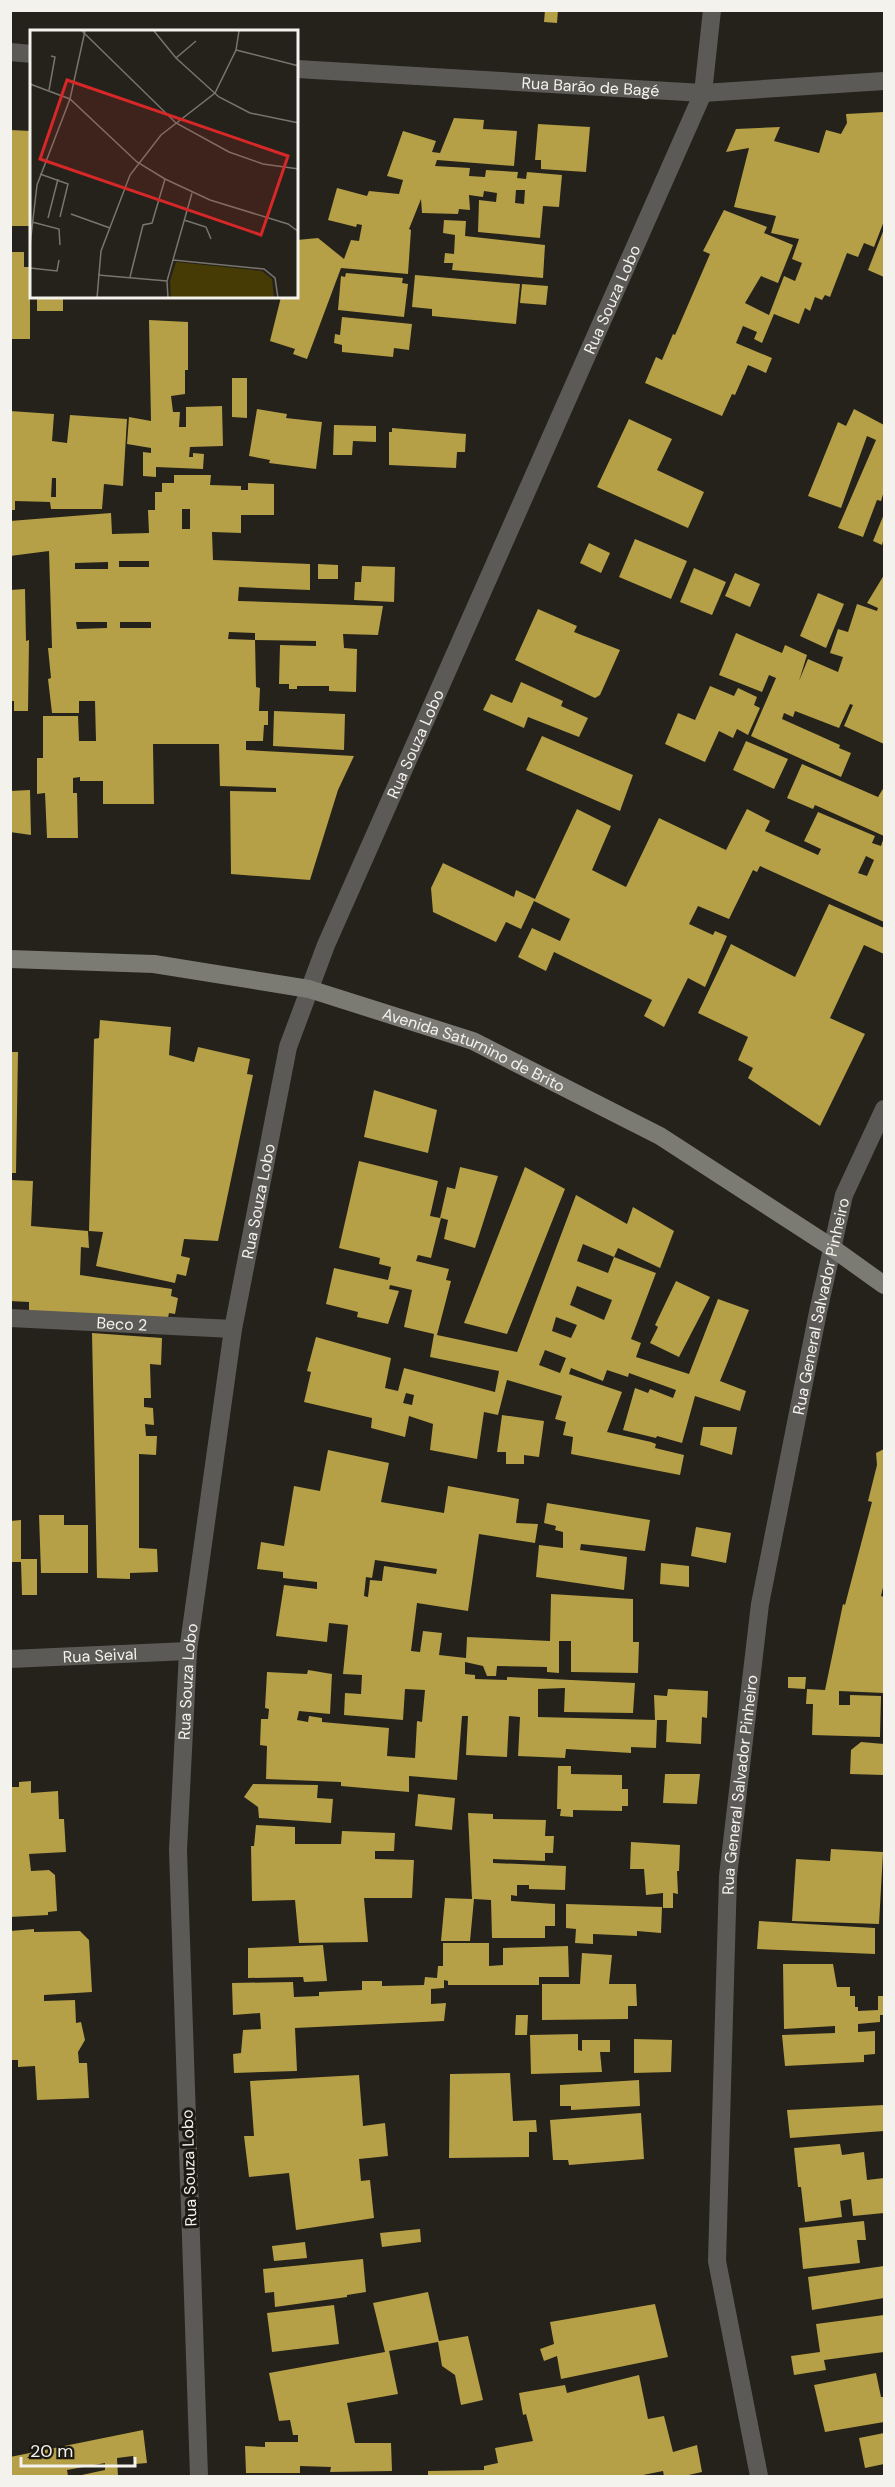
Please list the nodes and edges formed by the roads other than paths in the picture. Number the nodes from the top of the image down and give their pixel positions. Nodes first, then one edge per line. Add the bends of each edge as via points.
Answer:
1 (712, 10) edge
2 (10, 52) edge
3 (30, 54) edge
4 (298, 69) edge
5 (885, 81) edge
6 (703, 93) junction
7 (10, 959) edge
8 (309, 989) junction
9 (885, 1109) edge
10 (831, 1247) junction
11 (885, 1285) edge
12 (10, 1318) edge
13 (233, 1329) junction
14 (188, 1651) junction
15 (10, 1659) edge
16 (199, 2476) edge
17 (759, 2476) edge

1 - 6 street, Rua Souza Lobo
2 - 3 street
4 - 6 street, Rua Barão de Bagé
5 - 6 street, Rua Barão de Bagé
6 - 8 street, Rua Souza Lobo
7 - 8 main road, Avenida Saturnino de Brito via 154,964
8 - 10 main road, Avenida Saturnino de Brito via 473,1041 660,1136
8 - 13 street, Rua Souza Lobo via 288,1047
9 - 10 street, Rua General Salvador Pinheiro via 844,1195
10 - 11 main road, Avenida Saturnino de Brito
10 - 17 street, Rua General Salvador Pinheiro via 760,1604 728,1876 717,2261
12 - 13 street, Beco 2
13 - 14 street, Rua Souza Lobo
14 - 15 street, Rua Seival
14 - 16 street, Rua Souza Lobo via 178,1850

